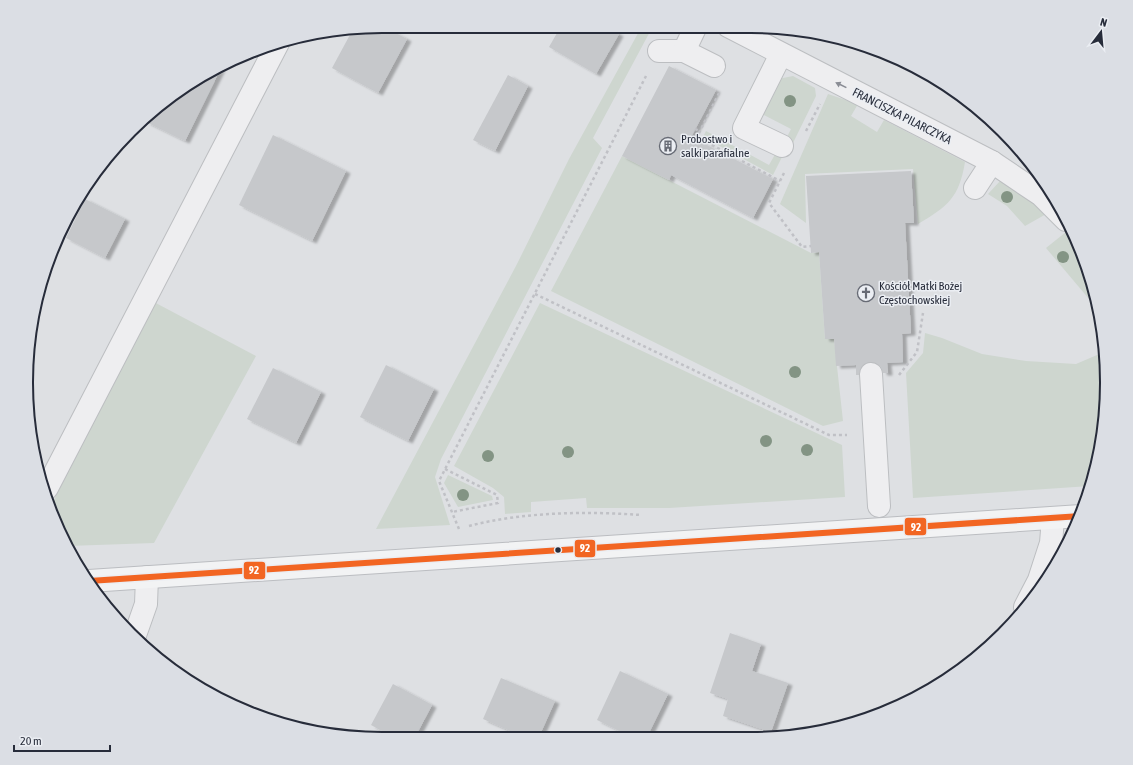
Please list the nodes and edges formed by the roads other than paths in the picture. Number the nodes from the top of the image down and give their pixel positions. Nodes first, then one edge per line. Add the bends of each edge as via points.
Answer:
1 (693, 33) edge
2 (741, 33) edge
3 (274, 51) edge
4 (659, 51) road end
5 (684, 51) junction
6 (781, 54) junction
7 (714, 66) dead end
8 (782, 146) dead end
9 (992, 162) junction
10 (975, 188) dead end
11 (1052, 206) edge
12 (872, 374) dead end
13 (48, 484) edge
14 (879, 506) dead end
15 (1073, 517) edge
16 (1053, 518) junction
17 (147, 577) junction
18 (1039, 580) edge
19 (95, 581) edge
20 (136, 631) edge

1 - 5 street
2 - 6 street, FRANCISZKA PILARCZYKA
3 - 13 street
4 - 5 street
5 - 7 street
6 - 8 street via 744,128
9 -> 6 street, FRANCISZKA PILARCZYKA
9 - 10 street
9 - 11 street, FRANCISZKA PILARCZYKA via 1041,195
12 - 14 street
15 - 16 main road
16 - 17 main road
16 - 18 street via 1051,543
17 - 19 main road
17 - 20 street via 146,604

